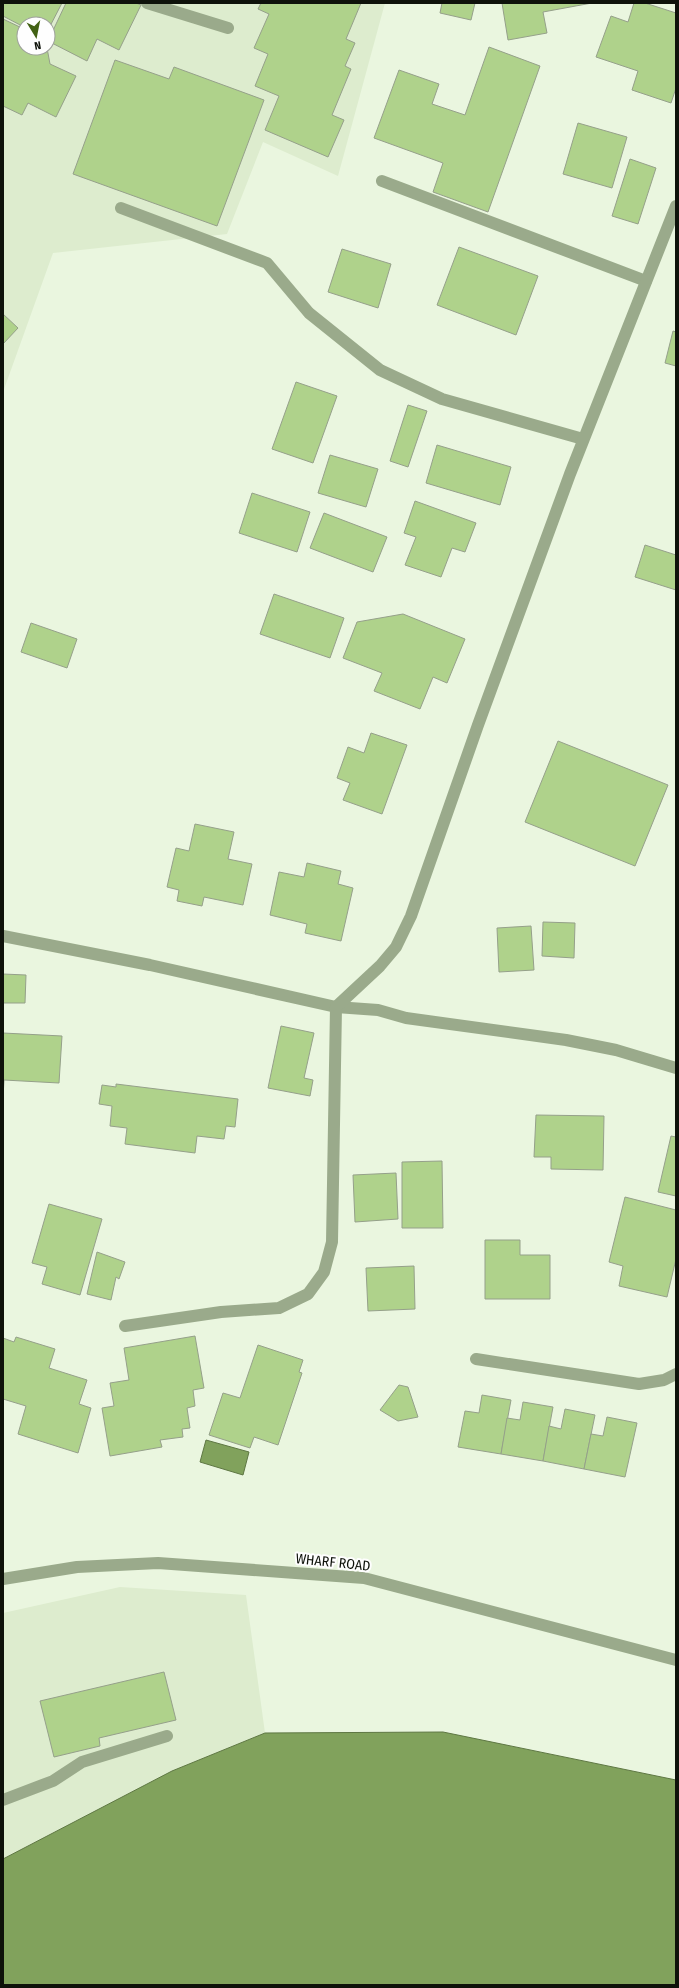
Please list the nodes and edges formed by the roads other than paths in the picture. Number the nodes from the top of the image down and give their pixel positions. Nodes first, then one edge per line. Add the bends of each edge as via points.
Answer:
1 (148, 3) edge
2 (228, 28) dead end
3 (382, 181) dead end
4 (676, 206) edge
5 (121, 208) dead end
6 (646, 281) junction
7 (583, 439) junction
8 (3, 936) edge
9 (336, 1007) junction
10 (676, 1068) edge
11 (125, 1326) dead end
12 (476, 1359) dead end
13 (676, 1374) edge
14 (3, 1579) edge
15 (676, 1660) edge
16 (167, 1736) dead end
17 (3, 1800) edge

1 - 2 street
3 - 6 street
4 - 6 street
5 - 7 street via 267,263 309,314 380,370 442,399
6 - 7 street
7 - 9 street via 411,916 396,947 380,966
8 - 9 street via 150,965
9 - 10 street via 378,1010 406,1018 566,1040 616,1050
9 - 11 street via 332,1242 324,1272 308,1294 279,1308 221,1312
12 - 13 street via 639,1384 664,1380
14 - 15 street, WHARF ROAD via 77,1567 158,1563 364,1578
16 - 17 street via 82,1762 53,1782

